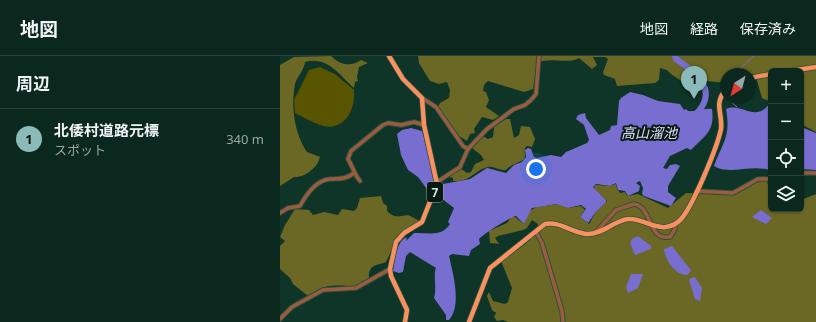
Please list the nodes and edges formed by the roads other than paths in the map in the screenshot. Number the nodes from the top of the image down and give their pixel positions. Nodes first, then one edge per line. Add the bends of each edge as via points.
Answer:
1 (389, 56) edge
2 (539, 56) edge
3 (816, 67) edge
4 (804, 69) edge
5 (768, 75) edge
6 (756, 77) edge
7 (422, 98) junction
8 (720, 103) edge
9 (424, 125) junction
10 (468, 149) junction
11 (354, 173) junction
12 (804, 173) edge
13 (816, 173) edge
14 (768, 179) edge
15 (360, 181) dead end
16 (437, 182) junction
17 (697, 191) junction
18 (280, 213) edge
19 (674, 224) junction
20 (651, 225) junction
21 (536, 232) junction
22 (595, 233) junction
23 (390, 269) junction
24 (280, 319) edge
25 (405, 322) edge
26 (469, 322) edge
27 (563, 322) edge

1 - 7 main road via 403,79
2 - 10 street via 536,94 526,105 514,109 486,129
3 - 4 main road
5 - 6 main road
7 - 9 main road, 7
7 - 10 street via 436,107 463,146
8 - 17 main road via 721,129
9 - 11 street via 414,122 401,125 388,123 377,129 351,151 348,159 354,167
9 - 16 main road, 7
10 - 16 street via 460,167
11 - 15 street
11 - 18 street via 344,180 331,178 321,182 306,195 300,206 288,208
12 - 13 street
14 - 17 street via 758,179 733,194
16 - 23 main road, 7 via 422,222 404,233 396,242
17 - 19 main road via 683,215
19 - 20 main road via 662,228
19 - 20 street via 673,233 666,238 656,233
20 - 22 main road via 627,219
20 - 22 street via 643,208 634,204 616,210
21 - 22 main road via 550,223 585,234
21 - 26 main road via 490,268
21 - 27 street via 542,243
23 - 24 street via 362,286 323,290 292,307
23 - 25 main road, 7 via 394,287 407,310

